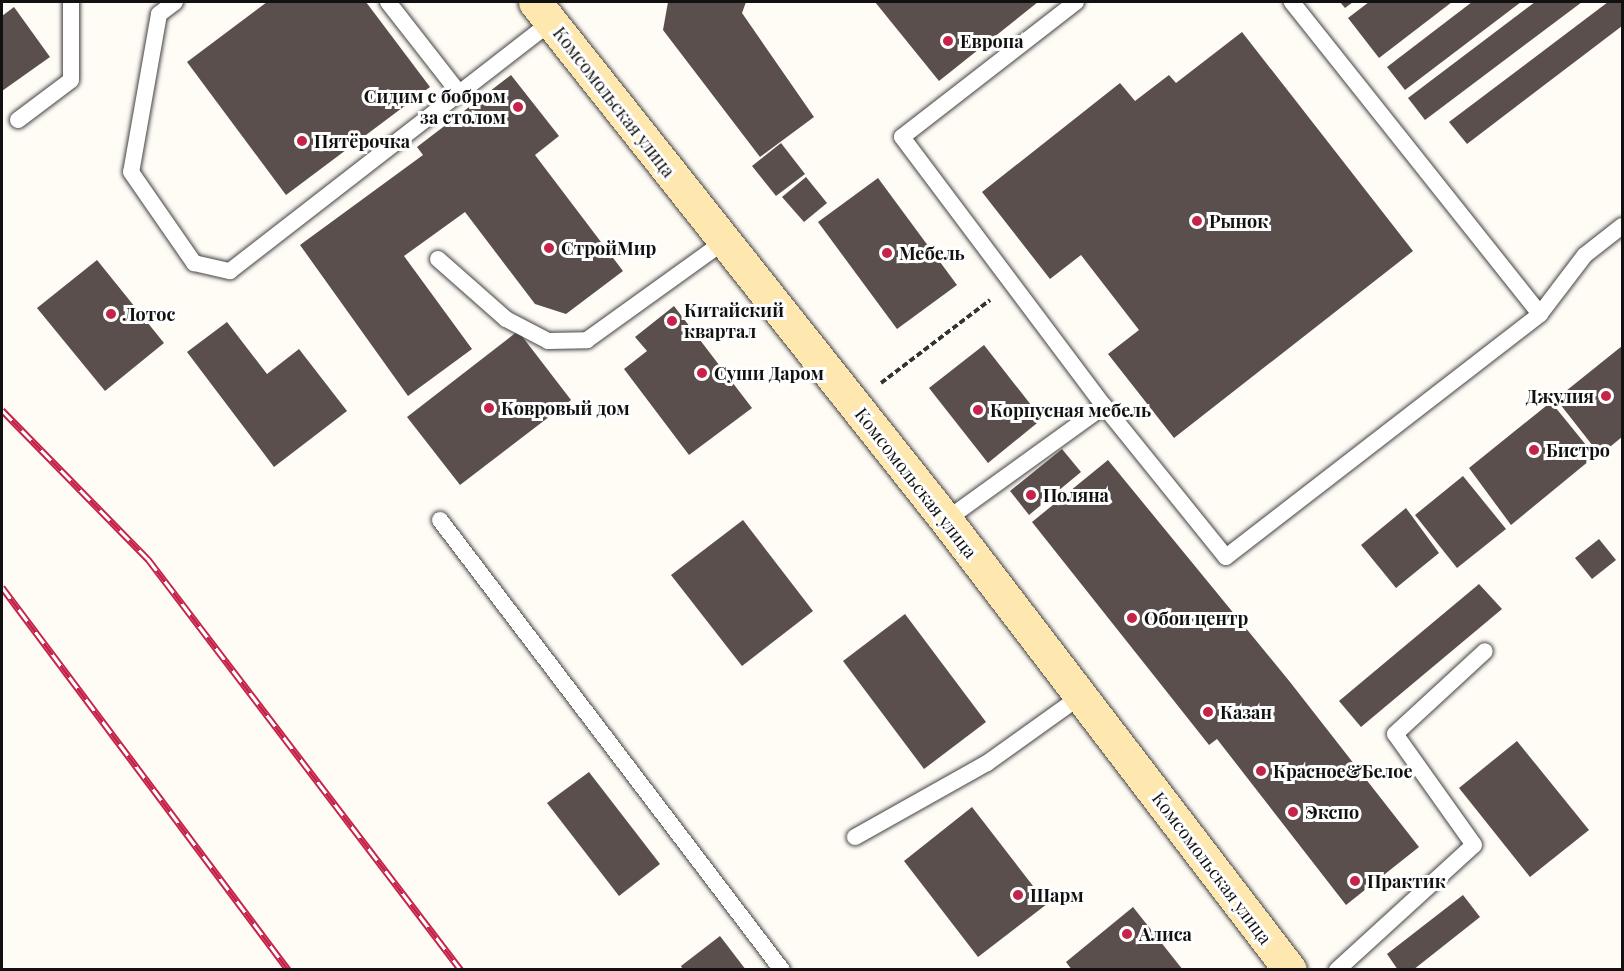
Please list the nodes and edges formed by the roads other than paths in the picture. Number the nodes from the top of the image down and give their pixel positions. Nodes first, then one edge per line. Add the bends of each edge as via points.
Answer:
1 (71, 2) edge
2 (175, 2) edge
3 (388, 2) edge
4 (1076, 2) edge
5 (1292, 2) edge
6 (543, 12) edge
7 (459, 93) junction
8 (18, 120) dead end
9 (1623, 226) edge
10 (725, 241) junction
11 (438, 259) dead end
12 (1540, 314) junction
13 (1104, 406) junction
14 (440, 520) dead end
15 (946, 520) junction
16 (1485, 651) dead end
17 (1081, 696) junction
18 (855, 837) dead end
19 (782, 969) edge
20 (1290, 969) edge
21 (1337, 969) edge

1 - 8 lane via 71,80
2 - 7 lane via 159,14 131,172 194,263 230,271
3 - 7 lane
4 - 13 lane via 902,137
5 - 12 lane
6 - 7 lane
6 - 10 main road, Комсомольская улица
9 - 12 lane via 1586,255
10 - 11 lane via 587,340 548,341 506,319
10 - 15 main road, Комсомольская улица
12 - 13 lane via 1226,557
13 - 15 lane
14 - 19 lane
15 - 17 main road, Комсомольская улица
16 - 21 lane via 1395,734 1474,845
17 - 18 lane via 987,764
17 - 20 main road, Комсомольская улица

